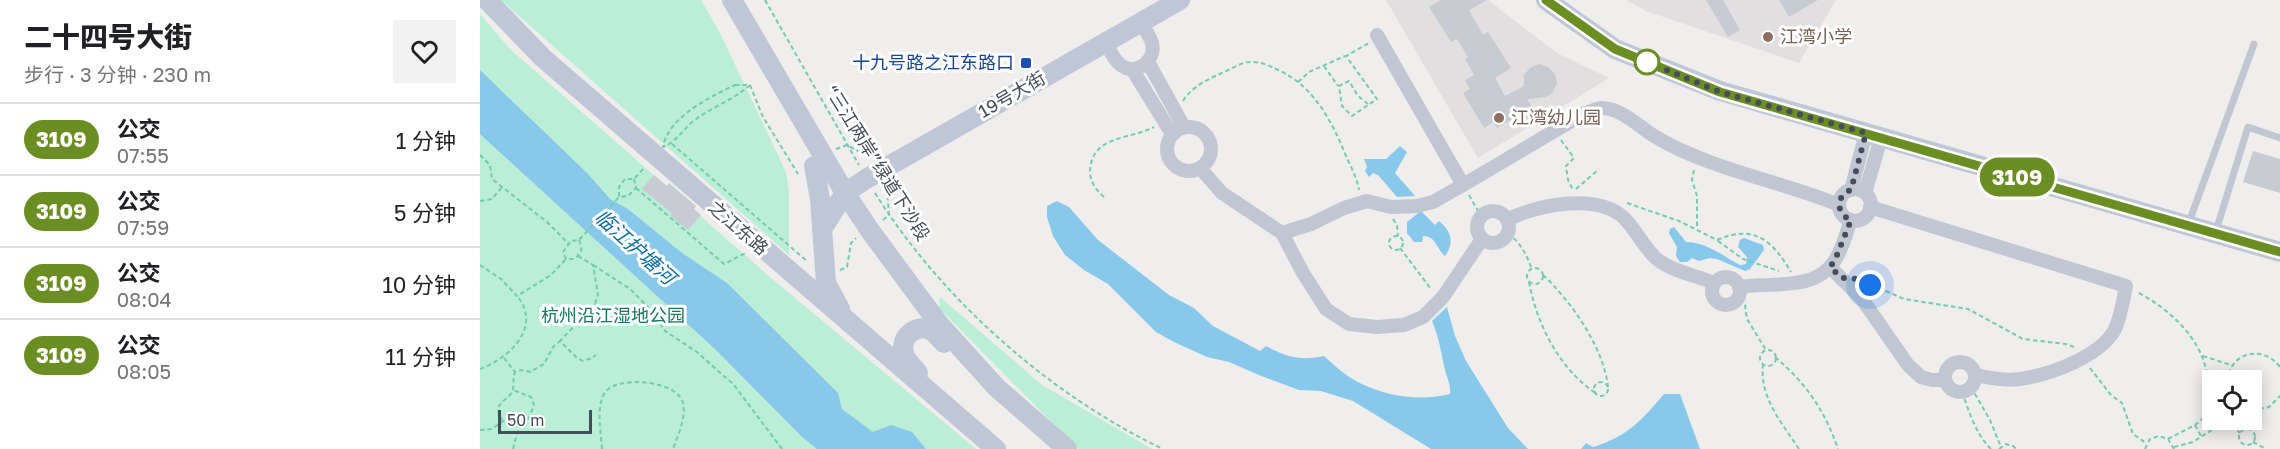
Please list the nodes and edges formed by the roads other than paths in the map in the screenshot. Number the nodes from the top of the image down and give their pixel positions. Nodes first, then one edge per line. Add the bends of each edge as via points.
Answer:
1 (487, 0) edge
2 (719, 0) edge
3 (732, 0) edge
4 (1179, 0) edge
5 (1546, 0) edge
6 (1141, 22) junction
7 (1378, 36) road end
8 (1105, 42) junction
9 (2254, 44) dead end
10 (1148, 62) junction
11 (1132, 69) junction
12 (1178, 130) junction
13 (1873, 135) junction
14 (2280, 138) edge
15 (805, 168) junction
16 (1200, 168) junction
17 (1463, 185) junction
18 (1851, 190) junction
19 (845, 193) junction
20 (1865, 193) junction
21 (1839, 205) junction
22 (1870, 207) junction
23 (1851, 220) junction
24 (1508, 226) junction
25 (2188, 226) junction
26 (822, 228) junction
27 (2215, 233) junction
28 (1282, 234) junction
29 (1482, 239) junction
30 (2280, 252) edge
31 (1830, 267) junction
32 (1714, 283) junction
33 (1739, 292) junction
34 (851, 325) junction
35 (1946, 380) junction
36 (1970, 385) junction
37 (936, 398) junction
38 (1015, 404) junction
39 (996, 449) edge
40 (1067, 449) edge

1 - 34 main road, 之江东路 via 543,58
2 - 15 main road
3 - 19 main road
4 - 6 main road, 19号大街
5 - 13 main road via 1615,49 1720,92
6 - 8 main road, 19号大街
6 - 10 street via 1152,43
7 - 17 street
8 - 11 street via 1117,61
8 - 19 main road, 19号大街
9 - 25 lane
10 - 11 street
10 - 12 street via 1176,114
11 - 12 street via 1163,120
12 - 16 street via 1167,148 1172,163 1185,171
12 - 16 street via 1198,128 1208,137 1211,151
13 - 18 street
13 - 20 street
13 - 25 main road
14 - 27 lane via 2248,127
15 - 19 main road
15 - 26 main road
16 - 28 street via 1222,194
17 - 21 street via 1585,113 1601,108 1626,116 1654,136 1701,158
17 - 28 street via 1433,202 1417,206 1362,202
18 - 20 street
18 - 21 street via 1842,195
19 - 26 main road
19 - 38 main road via 939,324
20 - 22 street
21 - 23 street via 1842,215
22 - 23 street via 1866,216
22 - 36 street via 2126,286 2114,330 2084,358 2026,378
23 - 31 street
24 - 29 street via 1498,242
24 - 29 street via 1504,215 1485,212 1477,225
24 - 32 street via 1527,211 1565,203 1595,204 1621,215 1658,260
25 - 27 main road
26 - 34 main road via 826,284
27 - 30 main road
28 - 29 street via 1326,309 1348,324 1377,327 1404,325 1423,317 1441,300
31 - 33 street via 1822,275 1802,281 1756,284
31 - 35 street via 1879,322 1908,365 1921,377
32 - 33 street via 1730,277
32 - 33 street via 1712,292 1719,303 1732,303
34 - 37 main road, 之江东路
35 - 36 street via 1951,388
35 - 36 street via 1946,370 1958,362 1971,367
37 - 38 main road via 904,354 903,343 914,329 921,327 932,330 1002,401
37 - 39 main road, 之江东路
38 - 40 main road

